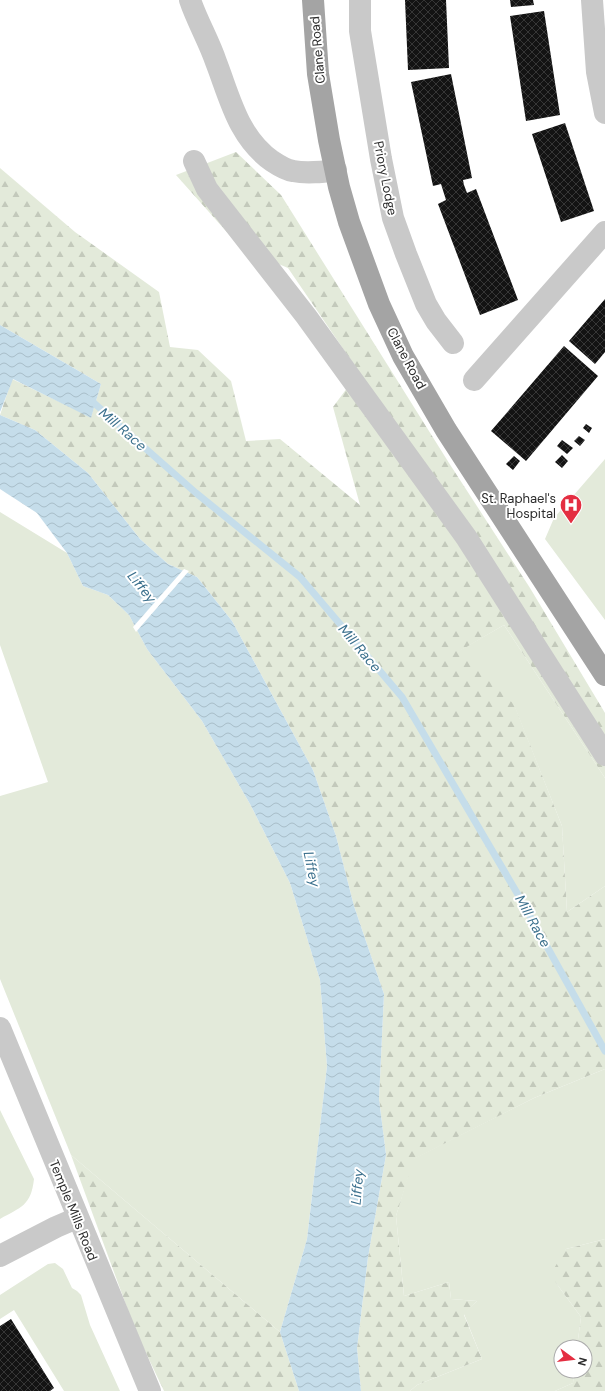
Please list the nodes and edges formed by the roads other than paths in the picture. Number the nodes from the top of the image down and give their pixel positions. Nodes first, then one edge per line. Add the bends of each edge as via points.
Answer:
1 (190, 0) edge
2 (313, 0) edge
3 (360, 0) edge
4 (592, 0) edge
5 (605, 113) edge
6 (194, 162) dead end
7 (336, 170) junction
8 (605, 232) edge
9 (453, 343) dead end
10 (474, 380) dead end
11 (601, 661) edge
12 (605, 755) edge
13 (0, 1028) edge
14 (78, 1218) junction
15 (0, 1256) edge
16 (150, 1391) edge

1 - 7 street via 216,61 230,104 246,134 261,153 292,171 317,173
2 - 7 main road, Clane Road via 318,74
3 - 9 street, Priory Lodge via 360,31 393,218 426,304
4 - 5 street via 597,72
6 - 12 street via 207,189 306,316 466,537
7 - 11 main road, Clane Road via 361,257 403,356 446,430
8 - 10 street
13 - 14 street, Temple Mills Road
14 - 15 street
14 - 16 street, Temple Mills Road

